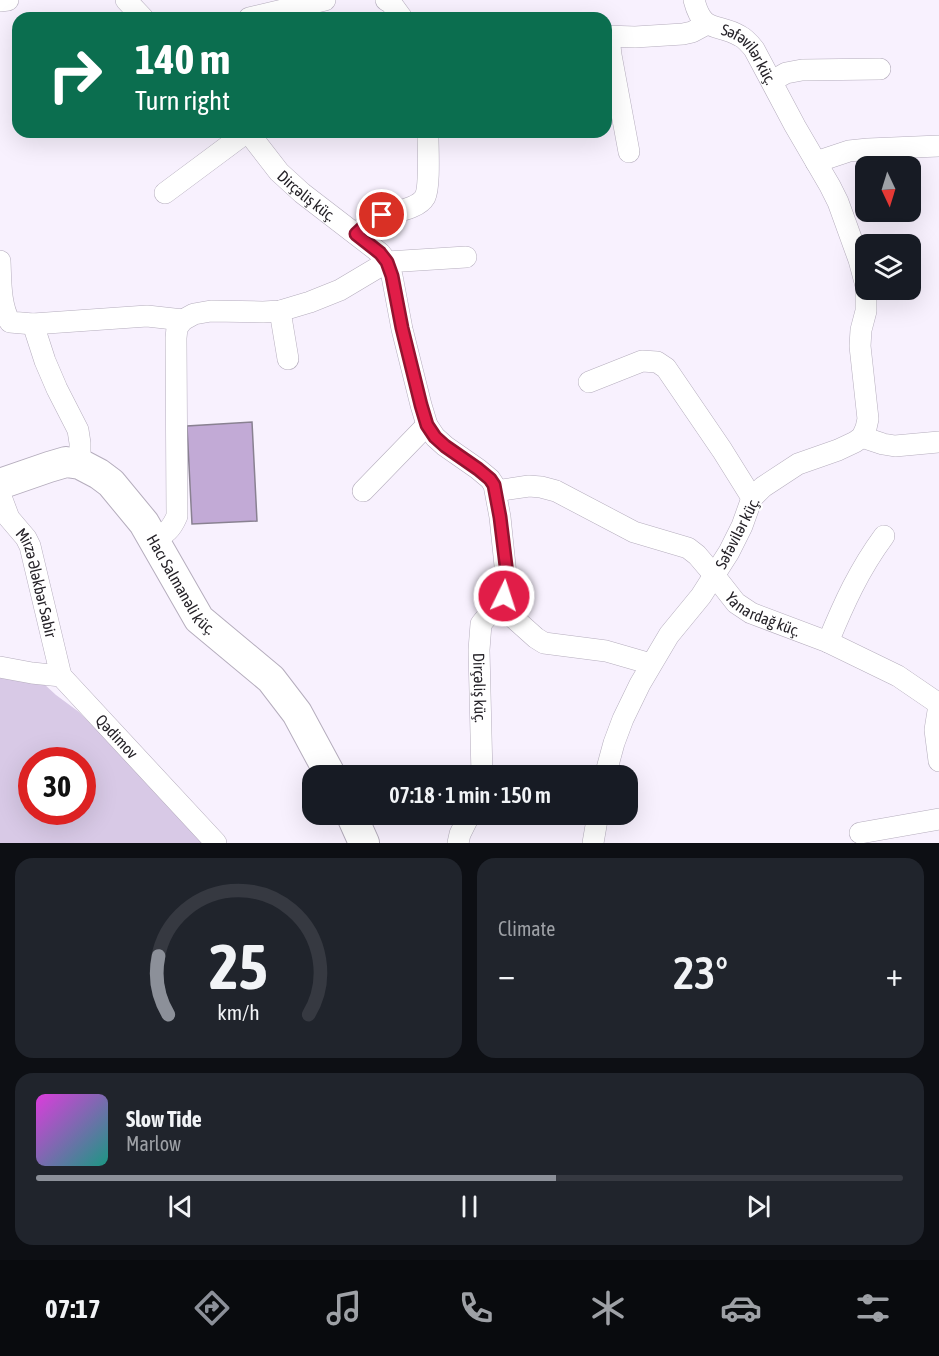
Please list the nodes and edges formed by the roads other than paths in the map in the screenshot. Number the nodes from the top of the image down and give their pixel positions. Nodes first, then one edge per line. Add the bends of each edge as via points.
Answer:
1 (8, 0) edge
2 (126, 0) edge
3 (325, 0) edge
4 (386, 0) edge
5 (694, 0) edge
6 (0, 1) edge
7 (137, 12) edge
8 (274, 12) edge
9 (398, 12) edge
10 (707, 24) junction
11 (612, 37) edge
12 (612, 60) edge
13 (880, 69) dead end
14 (772, 81) junction
15 (239, 138) edge
16 (252, 138) edge
17 (428, 138) edge
18 (939, 146) edge
19 (629, 153) dead end
20 (816, 162) junction
21 (165, 193) dead end
22 (356, 234) junction
23 (855, 249) edge
24 (466, 257) dead end
25 (0, 261) edge
26 (387, 262) junction
27 (866, 300) edge
28 (280, 311) junction
29 (183, 320) junction
30 (33, 324) junction
31 (288, 359) dead end
32 (589, 382) dead end
33 (427, 425) junction
34 (862, 437) junction
35 (939, 442) edge
36 (80, 464) junction
37 (0, 484) edge
38 (363, 491) dead end
39 (496, 491) junction
40 (0, 494) edge
41 (752, 498) junction
42 (884, 536) dead end
43 (154, 540) junction
44 (714, 575) junction
45 (498, 604) junction
46 (828, 642) junction
47 (651, 664) junction
48 (0, 667) edge
49 (61, 676) junction
50 (939, 705) edge
51 (939, 761) edge
52 (325, 765) edge
53 (482, 765) edge
54 (608, 765) edge
55 (939, 819) edge
56 (356, 825) edge
57 (464, 825) edge
58 (596, 825) edge
59 (860, 833) dead end
60 (216, 843) edge
61 (364, 843) edge
62 (458, 843) edge
63 (593, 843) edge

1 - 6 street
2 - 7 street
3 - 8 street
4 - 9 street
5 - 10 street, Səfəvilər küç.
10 - 11 street via 683,34
10 - 14 street, Səfəvilər küç. via 747,41
12 - 19 street
13 - 14 street via 802,70
14 - 20 street, Səfəvilər küç.
15 - 21 street
16 - 22 street, Dirçəliş küç. via 279,172
17 - 22 street via 424,199 414,207 371,220
18 - 20 street via 849,151
20 - 23 street, Səfəvilər küç. via 838,202
22 - 26 street, Dirçəliş küç.
24 - 26 street
25 - 30 street via 5,315 10,322
26 - 28 street via 340,291
26 - 33 street
27 - 34 street, Səfəvilər küç. via 860,346 868,419
28 - 29 street via 211,311
28 - 31 street
29 - 30 street via 147,316
29 - 43 street via 176,338 177,516 173,526
30 - 36 street via 45,361 78,430
32 - 41 street via 642,361 657,362 666,368
33 - 38 street
33 - 39 street via 445,446 490,479
34 - 35 street via 895,446
34 - 41 street, Səfəvilər küç. via 847,447 798,464
36 - 37 street via 66,462
36 - 43 street, Hacı Salmanəli küç. via 111,483
39 - 44 street, Yanardağ küç. via 529,486 556,491 634,532 688,548
39 - 45 street, Dirçəliş küç. via 507,574 504,596
40 - 49 street, Mirzə Ələkbər Sabir via 9,518 30,546
41 - 44 street, Səfəvilər küç. via 736,539
42 - 46 street via 855,581
43 - 52 street, Hacı Salmanəli küç. via 199,619 271,679 297,713
44 - 46 street, Yanardağ küç. via 743,609
44 - 47 street, Səfəvilər küç.
45 - 47 street via 544,643 606,651
45 - 53 street, Dirçəliş küç. via 481,624 479,635
46 - 50 street, Yanardağ küç. via 898,676
47 - 54 street, Səfəvilər küç. via 623,719
48 - 49 street
49 - 60 street, Qədimov
50 - 51 street via 934,730
55 - 59 street
56 - 61 street
57 - 62 street
58 - 63 street

